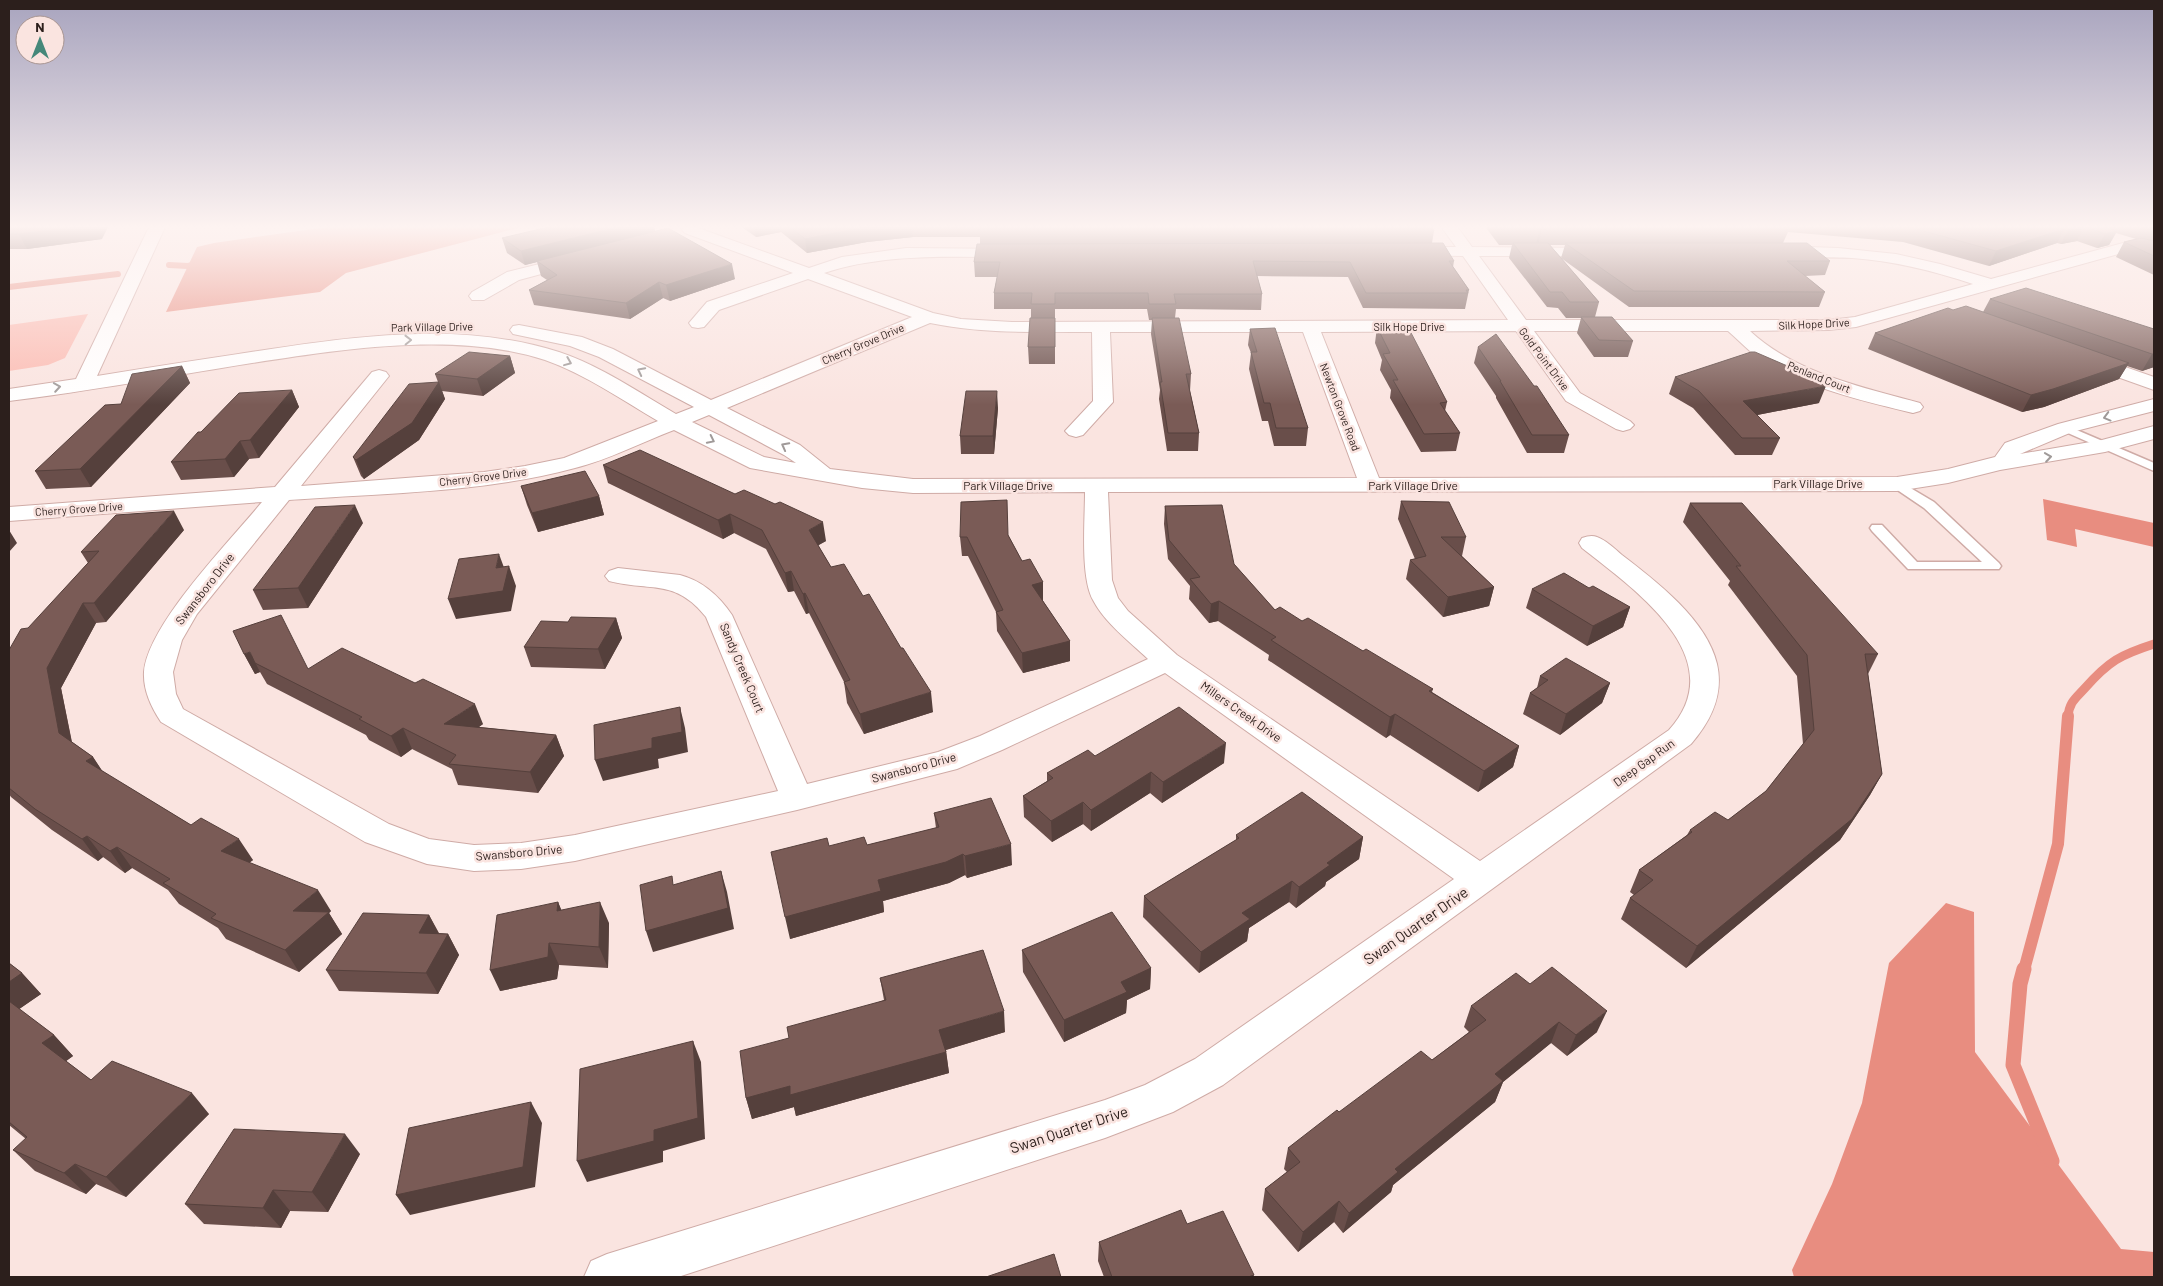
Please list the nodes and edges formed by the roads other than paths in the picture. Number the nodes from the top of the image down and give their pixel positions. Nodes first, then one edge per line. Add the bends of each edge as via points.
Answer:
1 (130, 285) edge
2 (497, 285) edge
3 (772, 285) edge
4 (839, 285) edge
5 (1491, 285) edge
6 (1986, 285) edge
7 (478, 296) dead end
8 (1926, 303) junction
9 (1954, 312) edge
10 (928, 317) junction
11 (698, 323) dead end
12 (1520, 326) junction
13 (1734, 326) junction
14 (1101, 327) junction
15 (1310, 327) junction
16 (2072, 355) edge
17 (88, 376) junction
18 (379, 376) dead end
19 (9, 381) edge
20 (2154, 384) edge
21 (9, 395) edge
22 (2154, 404) edge
23 (711, 407) junction
24 (1913, 407) dead end
25 (675, 422) junction
26 (1623, 424) dead end
27 (2064, 428) junction
28 (1076, 431) dead end
29 (2154, 432) edge
30 (2105, 446) junction
31 (1999, 463) junction
32 (2154, 467) edge
33 (825, 474) junction
34 (1897, 484) junction
35 (1096, 486) junction
36 (1371, 486) junction
37 (281, 495) junction
38 (9, 514) edge
39 (1878, 528) dead end
40 (1591, 543) dead end
41 (618, 576) dead end
42 (1167, 661) junction
43 (796, 798) junction
44 (1480, 880) junction
45 (608, 1277) edge

1 - 17 street
2 - 7 street
3 - 11 street via 713,306
4 - 10 street, Silk Hope Drive
5 - 12 street, Gold Point Drive
6 - 8 street, Silk Hope Drive
8 - 9 street
8 - 13 street, Silk Hope Drive via 1856,322
10 - 14 street, Silk Hope Drive via 989,326
10 - 23 street, Cherry Grove Drive
12 - 13 street, Silk Hope Drive
12 - 15 street, Silk Hope Drive
12 - 26 street, Gold Point Drive via 1573,397
13 - 24 street, Penland Court via 1758,348 1796,368 1844,389
14 - 15 street, Silk Hope Drive
14 - 28 street via 1103,402
15 - 36 street, Newton Grove Road
16 - 20 street
17 - 19 street, Park Village Drive
21 -> 17 street, Park Village Drive
23 -> 17 street, Park Village Drive via 606,353 575,341 519,330 466,325 327,332
17 -> 25 street, Park Village Drive via 348,344 406,340 470,341 525,349 576,365
18 - 37 street, Swansboro Drive
22 -> 27 street, Park Village Drive
23 - 25 street, Cherry Grove Drive
33 -> 23 street, Park Village Drive via 792,450
25 -> 33 street, Park Village Drive via 758,463
25 - 37 street, Cherry Grove Drive via 570,463 525,473
27 - 30 lane
27 - 31 street, Park Village Drive via 2013,448
29 - 30 street, Park Village Drive
31 -> 30 street, Park Village Drive
30 - 32 lane
31 - 34 street, Park Village Drive
33 - 35 street, Park Village Drive via 913,486
34 - 36 street, Park Village Drive
34 - 39 lane via 1929,505 1994,566 1913,566
35 - 36 street, Park Village Drive
35 - 42 street, Millers Creek Drive via 1099,580 1106,599 1119,618
37 - 38 street, Cherry Grove Drive
37 - 43 street, Swansboro Drive via 186,610 172,632 162,653 159,673 161,693 171,715 377,832 427,851 474,858 521,856 575,848
40 - 44 street, Deep Gap Run via 1653,592 1678,619 1698,649 1704,672 1703,696 1696,716 1680,737
41 - 43 street, Sandy Creek Court via 680,583 704,597 719,615
42 - 43 street, Swansboro Drive via 946,761
42 - 44 street, Millers Creek Drive
44 - 45 street, Swan Quarter Drive via 1209,1072 1158,1099 1105,1119

